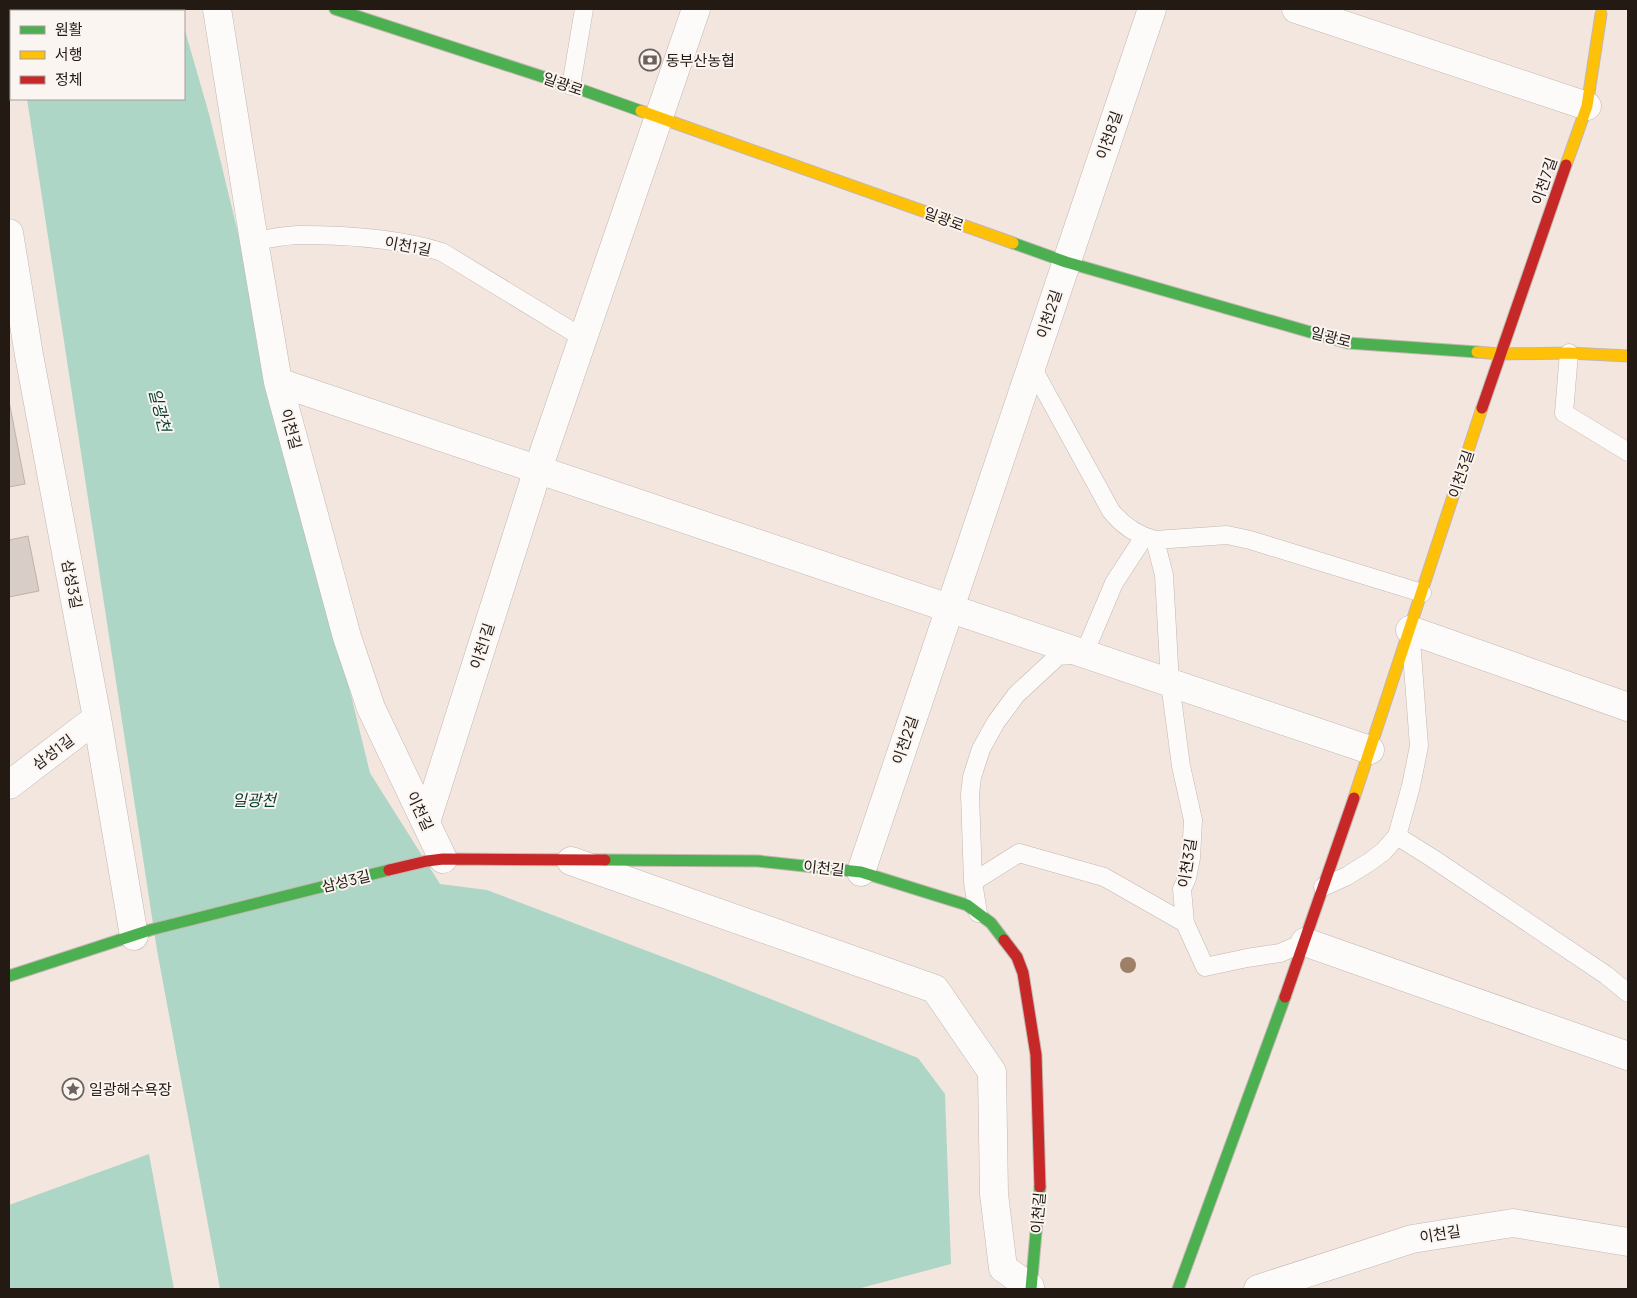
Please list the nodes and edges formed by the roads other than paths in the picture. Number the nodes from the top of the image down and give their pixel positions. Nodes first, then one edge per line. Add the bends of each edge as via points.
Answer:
1 (217, 9) edge
2 (336, 9) edge
3 (584, 9) edge
4 (696, 9) edge
5 (1152, 9) edge
6 (1296, 9) edge
7 (1602, 14) dead end
8 (571, 86) junction
9 (1587, 106) junction
10 (659, 117) junction
11 (9, 233) edge
12 (254, 241) junction
13 (1066, 262) junction
14 (583, 338) junction
15 (1569, 353) junction
16 (1500, 354) junction
17 (1628, 356) edge
18 (19, 357) edge
19 (1032, 367) junction
20 (278, 382) junction
21 (1628, 452) edge
22 (538, 469) junction
23 (1149, 539) junction
24 (1422, 594) junction
25 (950, 610) junction
26 (1410, 630) junction
27 (1084, 654) junction
28 (1170, 683) junction
29 (1628, 707) edge
30 (97, 718) junction
31 (1370, 750) junction
32 (9, 785) edge
33 (426, 822) junction
34 (1397, 836) junction
35 (564, 859) junction
36 (435, 860) junction
37 (861, 872) junction
38 (973, 882) junction
39 (1323, 887) junction
40 (978, 913) junction
41 (1184, 923) junction
42 (142, 933) junction
43 (1305, 942) junction
44 (9, 976) edge
45 (1628, 993) edge
46 (1628, 1056) edge
47 (1628, 1242) edge
48 (1030, 1288) edge
49 (1178, 1289) edge
50 (1258, 1289) edge

1 - 12 street, 이천길
2 - 8 street, 일광로
3 - 8 lane
4 - 10 street, 이천1길
5 - 13 street, 이천8길
6 - 9 street
7 - 9 street, 이천7길
8 - 10 street, 일광로
9 - 16 street, 이천7길
10 - 13 street, 일광로
10 - 14 street, 이천1길
11 - 18 street, 삼성3길
12 - 14 lane, 이천1길 via 298,235 359,238 406,243 442,252
12 - 20 street, 이천길
13 - 16 street, 일광로 via 1348,343
13 - 19 street, 이천2길
14 - 22 street, 이천1길
15 - 16 street, 일광로
15 - 17 street, 일광로
15 - 21 lane via 1564,413
16 - 24 street, 이천3길
18 - 30 street, 삼성3길
19 - 23 lane via 1111,511 1129,530
19 - 25 street, 이천2길
20 - 22 street
20 - 33 street, 이천길 via 348,637 371,708
22 - 25 street
22 - 33 street, 이천1길
23 - 24 lane via 1226,535
23 - 27 lane via 1114,584
23 - 28 lane, 이천3길 via 1164,575
24 - 26 street, 이천3길
25 - 27 street
25 - 37 street, 이천2길
26 - 29 street
26 - 31 street, 이천3길
26 - 34 lane, 이천3길 via 1419,746
27 - 28 street
27 - 38 lane via 1058,656 1016,695 981,749 970,794
28 - 31 street
28 - 41 lane, 이천3길 via 1181,766 1193,820 1191,858 1182,889
30 - 32 street, 삼성1길
30 - 42 street, 삼성3길
31 - 39 street, 이천3길
33 - 36 street, 이천길
34 - 39 lane, 이천3길 via 1371,862
34 - 45 lane via 1606,975
35 - 36 street, 이천길
35 - 37 street, 이천길 via 758,861
35 - 48 street via 934,989 992,1072 994,1194 1003,1268
36 - 42 street, 삼성3길
37 - 40 street, 이천길 via 967,905
38 - 40 lane
38 - 41 lane via 1019,853 1104,876
39 - 43 street, 이천3길
40 - 48 street, 이천길 via 991,923 1017,957 1027,993 1036,1055 1040,1193
41 - 43 lane, 이천3길 via 1205,967 1280,953
42 - 44 street, 삼성3길
43 - 46 street
43 - 49 street, 이천3길
47 - 50 street, 이천길 via 1513,1223 1412,1239

